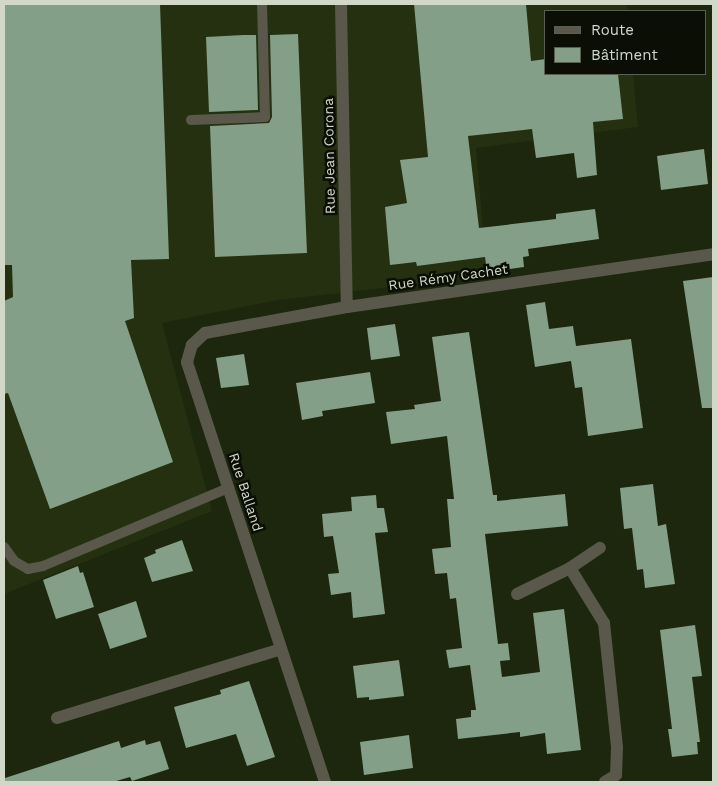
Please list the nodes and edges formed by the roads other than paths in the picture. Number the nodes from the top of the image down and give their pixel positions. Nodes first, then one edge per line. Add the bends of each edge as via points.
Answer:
1 (262, 4) edge
2 (341, 4) edge
3 (191, 120) dead end
4 (713, 254) edge
5 (347, 307) junction
6 (192, 345) joint
7 (229, 488) junction
8 (4, 547) edge
9 (600, 548) dead end
10 (570, 568) junction
11 (517, 594) dead end
12 (281, 649) junction
13 (57, 718) dead end
14 (325, 782) edge
15 (605, 782) edge

1 - 3 lane via 265,117
2 - 5 street, Rue Jean Corona
4 - 5 street, Rue Rémy Cachet
5 - 6 street, Rue Rémy Cachet via 205,333
6 - 7 street, Rue Balland via 188,362
7 - 8 lane via 43,566 28,569 14,561
7 - 12 street, Rue Balland
9 - 10 street
10 - 11 street
10 - 15 street via 604,623 618,747 616,775
12 - 13 street
12 - 14 street, Rue Balland

